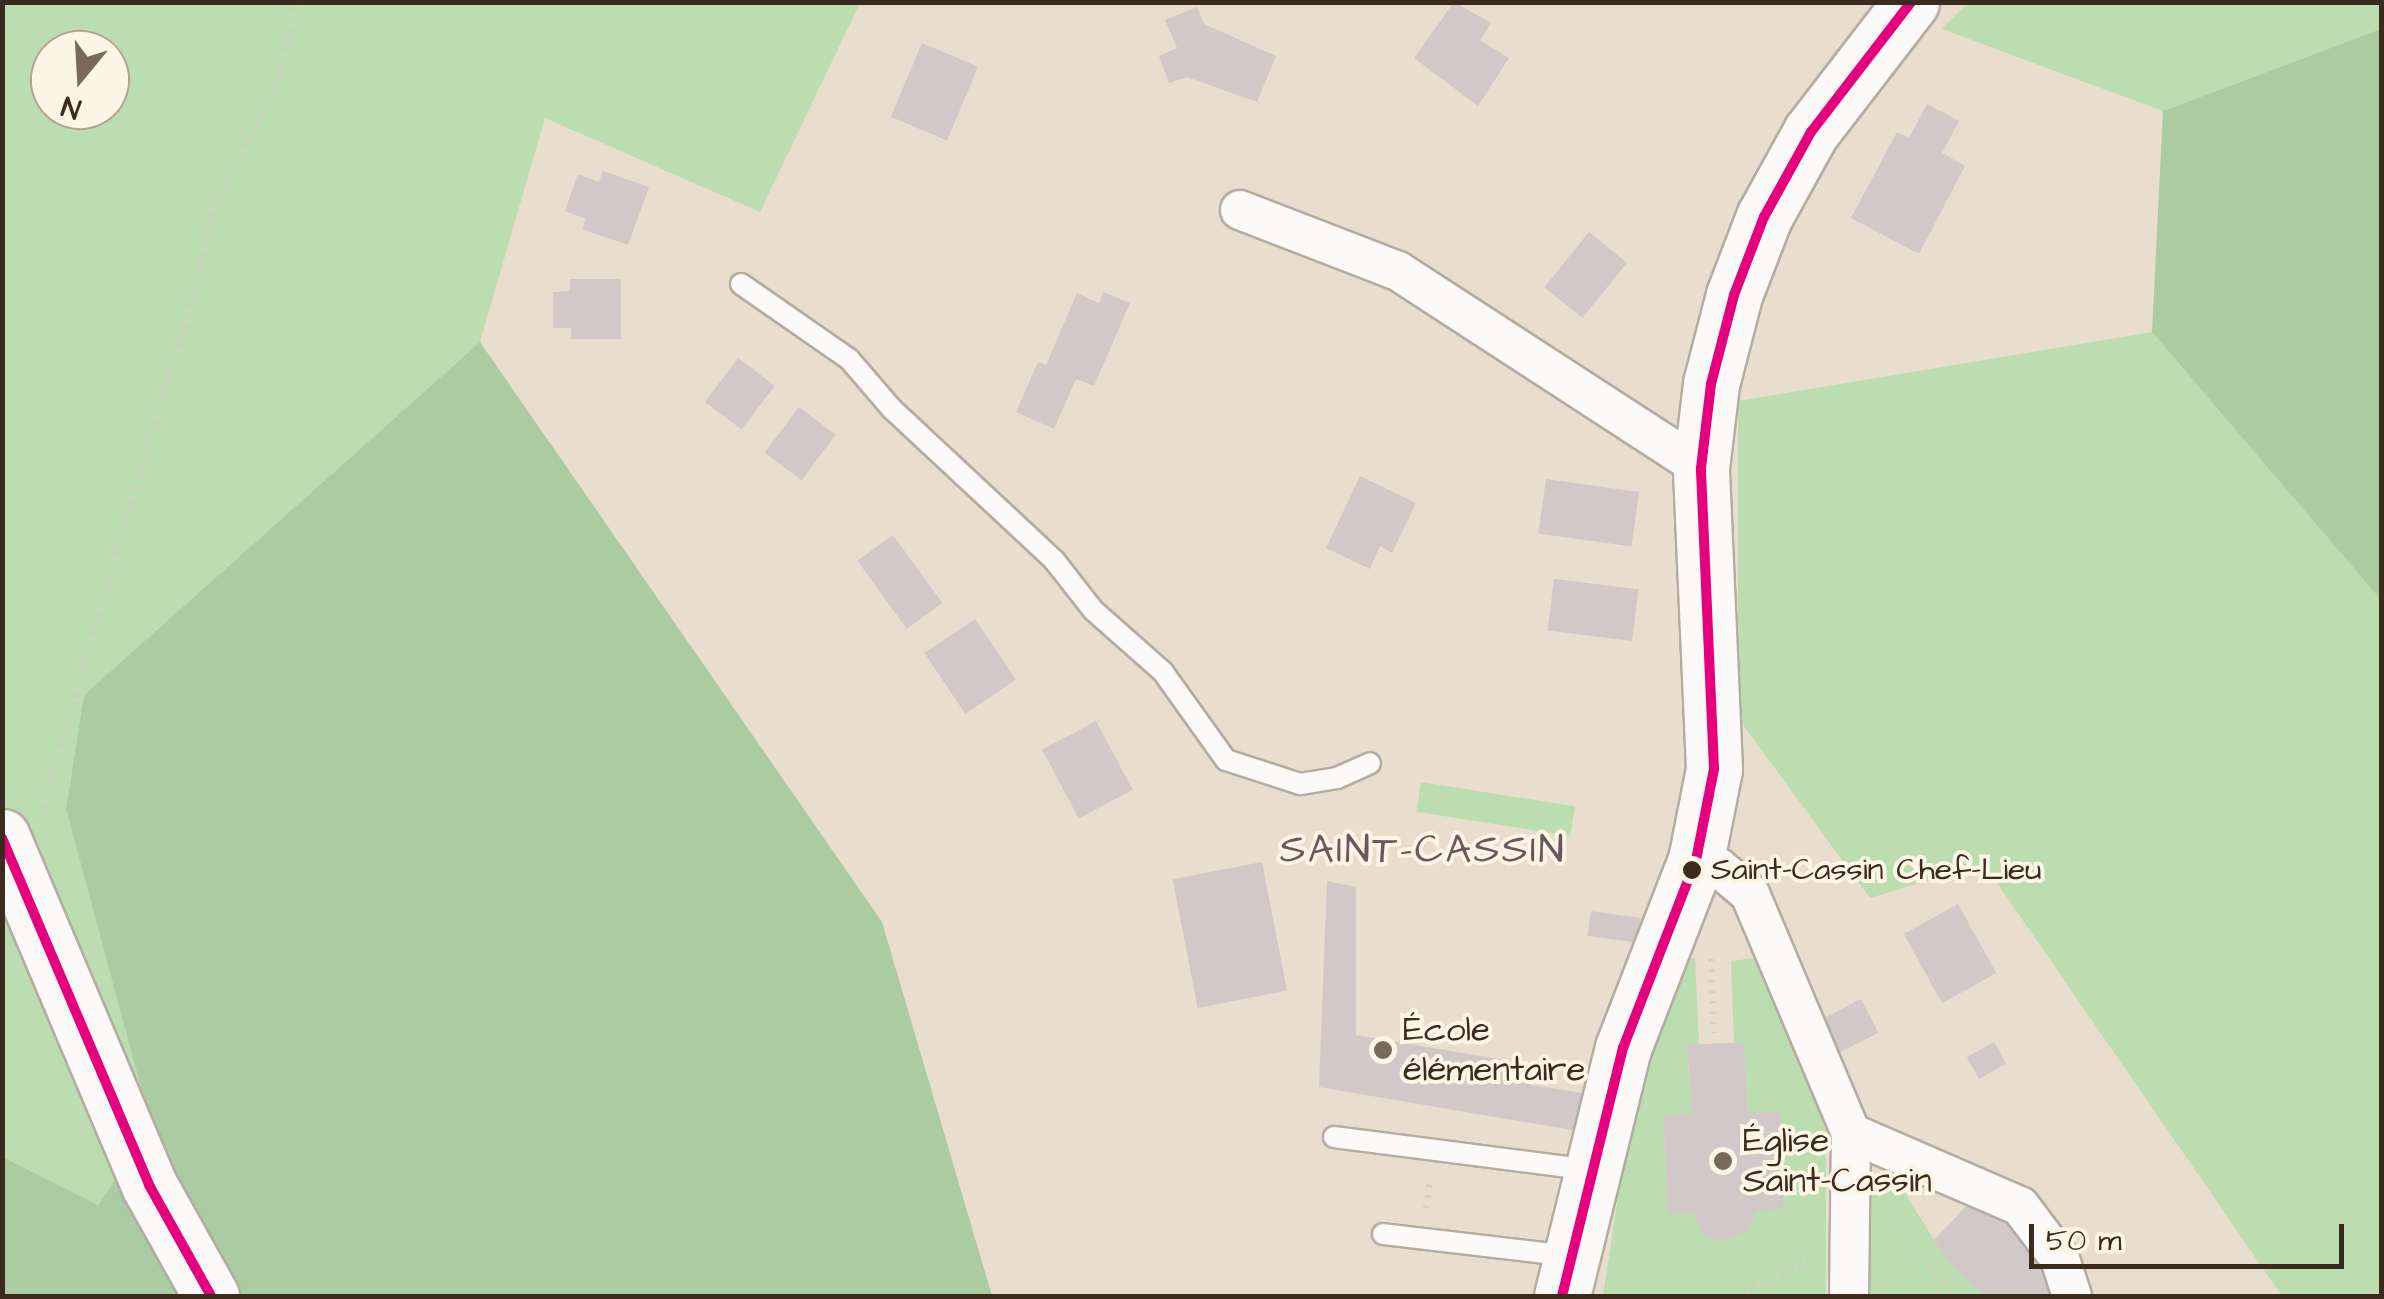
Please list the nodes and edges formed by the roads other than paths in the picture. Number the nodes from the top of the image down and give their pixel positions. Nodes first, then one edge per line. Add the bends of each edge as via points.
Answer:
1 (1911, 2) edge
2 (1240, 210) dead end
3 (741, 284) dead end
4 (1701, 468) junction
5 (1370, 763) dead end
6 (5, 844) edge
7 (1696, 860) junction
8 (1851, 1133) junction
9 (1334, 1136) dead end
10 (1594, 1170) junction
11 (1383, 1234) dead end
12 (1568, 1276) edge
13 (211, 1296) edge
14 (1849, 1296) edge
15 (2072, 1296) edge

1 - 4 street via 1811,132 1764,217 1710,384
2 - 4 street via 1398,271
3 - 5 lane via 849,358 1163,672 1226,760 1300,784
4 - 7 street via 1714,769
6 - 13 street via 148,1185
7 - 8 street via 1719,868 1750,894
7 - 10 street via 1623,1048
8 - 14 street
8 - 15 street via 2020,1206 2060,1259
9 - 10 lane
10 - 12 street
11 - 12 lane

